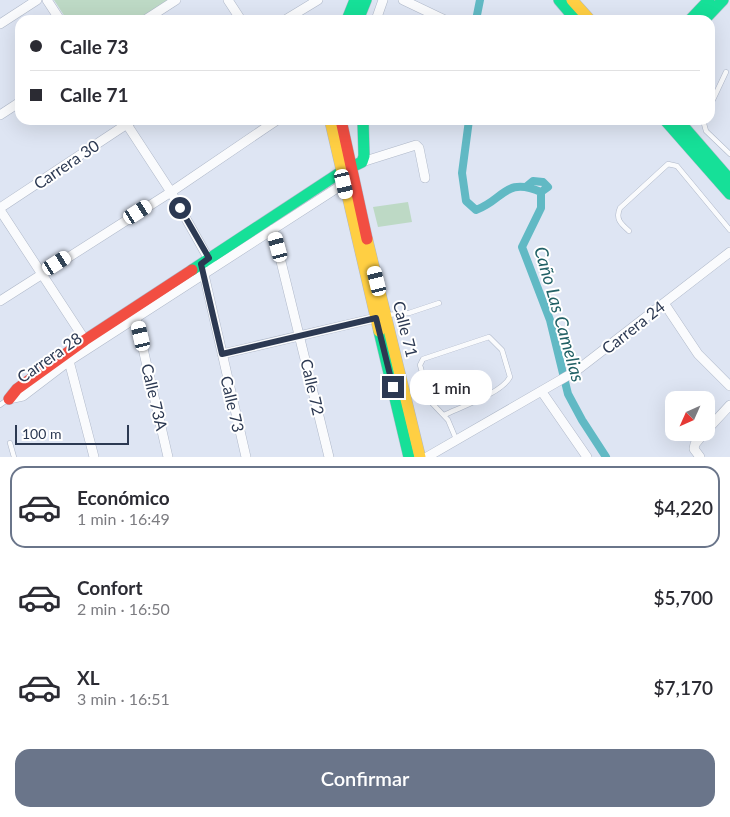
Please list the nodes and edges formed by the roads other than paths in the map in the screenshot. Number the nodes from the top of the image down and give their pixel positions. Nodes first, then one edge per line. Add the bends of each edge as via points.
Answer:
1 (37, 0) edge
2 (47, 0) edge
3 (176, 0) edge
4 (228, 0) edge
5 (318, 0) edge
6 (355, 0) edge
7 (366, 0) edge
8 (382, 0) edge
9 (403, 0) edge
10 (559, 0) edge
11 (572, 0) edge
12 (709, 0) edge
13 (724, 0) edge
14 (57, 15) edge
15 (153, 15) edge
16 (238, 15) edge
17 (293, 15) edge
18 (349, 15) edge
19 (360, 15) edge
20 (378, 15) edge
21 (434, 15) edge
22 (572, 15) edge
23 (586, 15) edge
24 (695, 15) edge
25 (709, 15) edge
26 (0, 24) edge
27 (726, 72) dead end
28 (715, 95) edge
29 (15, 105) edge
30 (0, 115) edge
31 (122, 125) edge
32 (130, 125) edge
33 (270, 125) edge
34 (332, 125) edge
35 (342, 125) edge
36 (363, 125) edge
37 (669, 125) edge
38 (682, 125) edge
39 (704, 125) edge
40 (730, 154) edge
41 (362, 162) junction
42 (347, 175) junction
43 (425, 178) dead end
44 (730, 180) edge
45 (171, 192) junction
46 (730, 194) edge
47 (0, 209) edge
48 (273, 229) junction
49 (730, 230) edge
50 (629, 231) dead end
51 (730, 252) edge
52 (207, 266) junction
53 (41, 273) junction
54 (0, 301) edge
55 (439, 303) dead end
56 (664, 303) junction
57 (135, 313) junction
58 (381, 316) junction
59 (300, 335) junction
60 (85, 340) junction
61 (222, 354) junction
62 (70, 361) junction
63 (730, 386) edge
64 (542, 392) junction
65 (4, 402) edge
66 (730, 405) edge
67 (444, 415) junction
68 (715, 422) edge
69 (457, 440) junction
70 (697, 441) edge
71 (10, 443) dead end
72 (14, 457) edge
73 (94, 457) edge
74 (168, 457) edge
75 (246, 457) edge
76 (329, 457) edge
77 (409, 457) edge
78 (420, 457) edge
79 (427, 457) edge
80 (587, 457) edge
81 (700, 457) edge

1 - 26 street
2 - 14 street
3 - 15 street
4 - 16 street
5 - 17 street
6 - 18 main road
7 - 19 main road
8 - 20 street
9 - 21 street
10 - 22 main road
11 - 23 main road
12 - 24 main road
13 - 25 main road
27 - 28 lane
29 - 30 street
31 - 47 street, Carrera 30
32 - 45 street, Calle 73
33 - 45 street
34 - 42 main road, Calle 71
35 - 42 main road, Calle 71
36 - 41 main road
37 - 46 main road
38 - 44 main road
39 - 40 lane via 706,131
41 - 42 main road
41 - 43 street via 416,145
42 - 48 street, Carrera 28
42 - 52 main road, Carrera 28
42 - 58 main road, Calle 71
45 - 52 street, Calle 73
45 - 53 street
47 - 53 street
48 - 52 street, Carrera 28
48 - 59 street, Calle 72
49 - 50 lane via 677,166 668,164 620,208 618,221
51 - 56 street, Carrera 24
52 - 57 main road, Carrera 28
52 - 61 street, Calle 73
53 - 54 street
53 - 60 street
55 - 58 lane via 409,313
56 - 63 street via 698,354
56 - 64 street, Carrera 24 via 576,371
57 - 60 main road, Carrera 28
57 - 62 street, Carrera 28
57 - 74 street, Calle 73A
58 - 59 street
58 - 77 main road, Calle 71
58 - 78 main road, Calle 71
59 - 61 street
59 - 76 street, Calle 72
60 - 65 main road, Carrera 28
61 - 75 street, Calle 73
62 - 65 street, Carrera 28 via 23,396
62 - 73 street
64 - 69 street, Carrera 24
64 - 80 street
66 - 68 street
67 - 67 lane via 507,383 510,377 502,350 489,337 421,362 430,401
67 - 69 lane
69 - 79 street, Carrera 24
70 - 81 street via 694,449
71 - 72 lane

